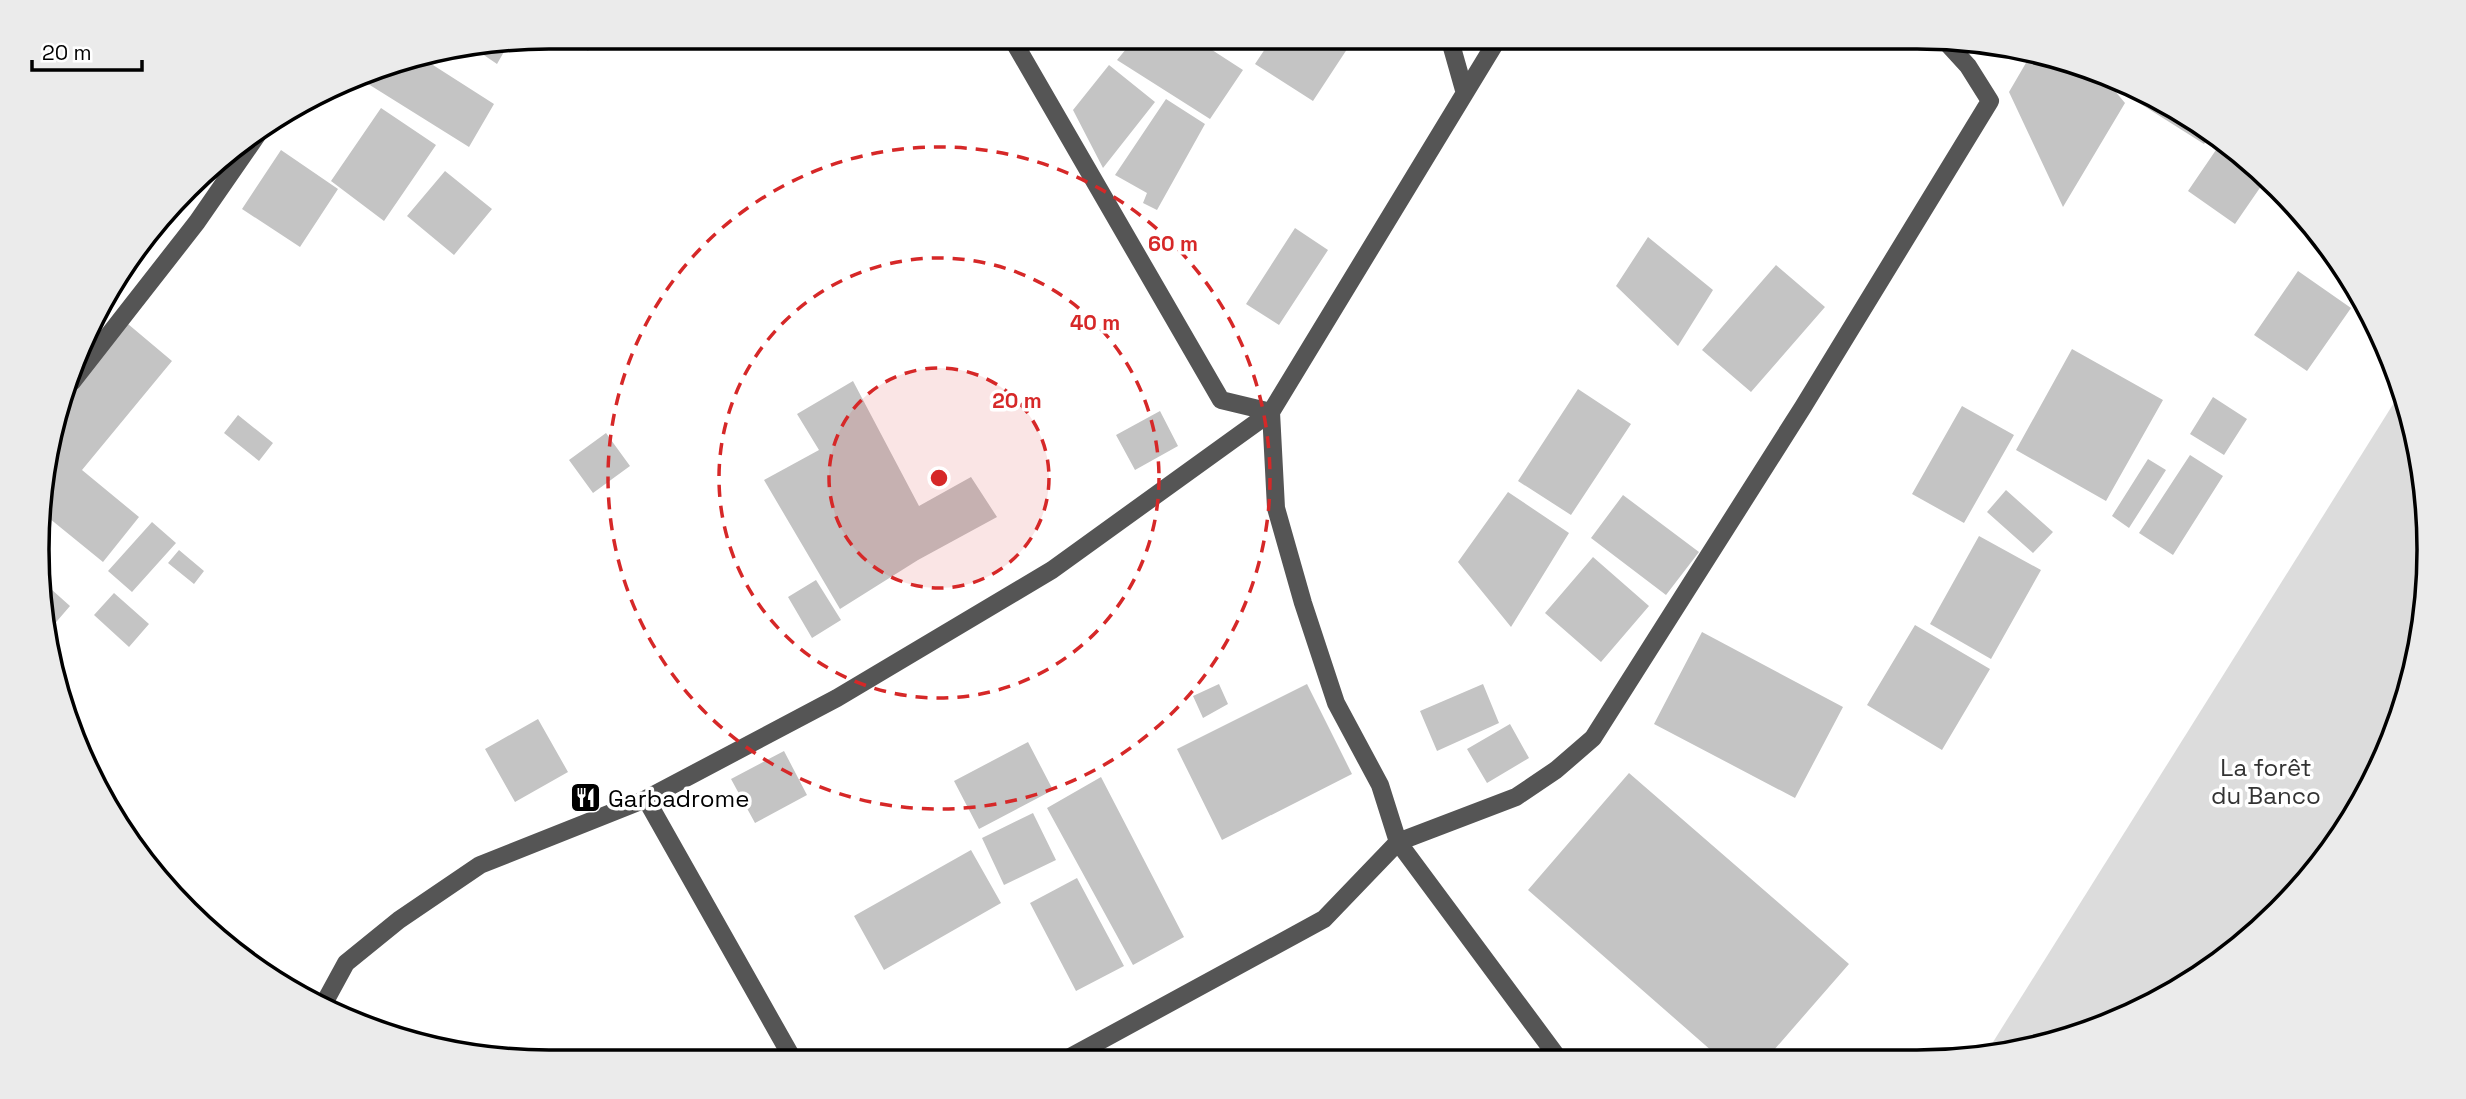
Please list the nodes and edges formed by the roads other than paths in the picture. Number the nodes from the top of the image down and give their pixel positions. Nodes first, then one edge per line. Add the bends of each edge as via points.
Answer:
1 (1018, 49) edge
2 (1452, 49) edge
3 (1491, 49) edge
4 (1954, 50) edge
5 (1464, 90) junction
6 (246, 151) edge
7 (84, 367) edge
8 (1271, 412) junction
9 (646, 799) junction
10 (1398, 842) junction
11 (327, 998) edge
12 (787, 1050) edge
13 (1083, 1050) edge
14 (1552, 1050) edge

1 - 8 street via 1221,400
2 - 5 street
3 - 5 street
4 - 10 street via 1990,102 1593,738 1516,797
5 - 8 street
6 - 7 street
8 - 9 street via 1052,570 837,698
8 - 10 street via 1276,508 1303,603 1336,703 1381,785
9 - 11 street via 480,865 346,963
9 - 12 street
10 - 13 street via 1324,919
10 - 14 street

